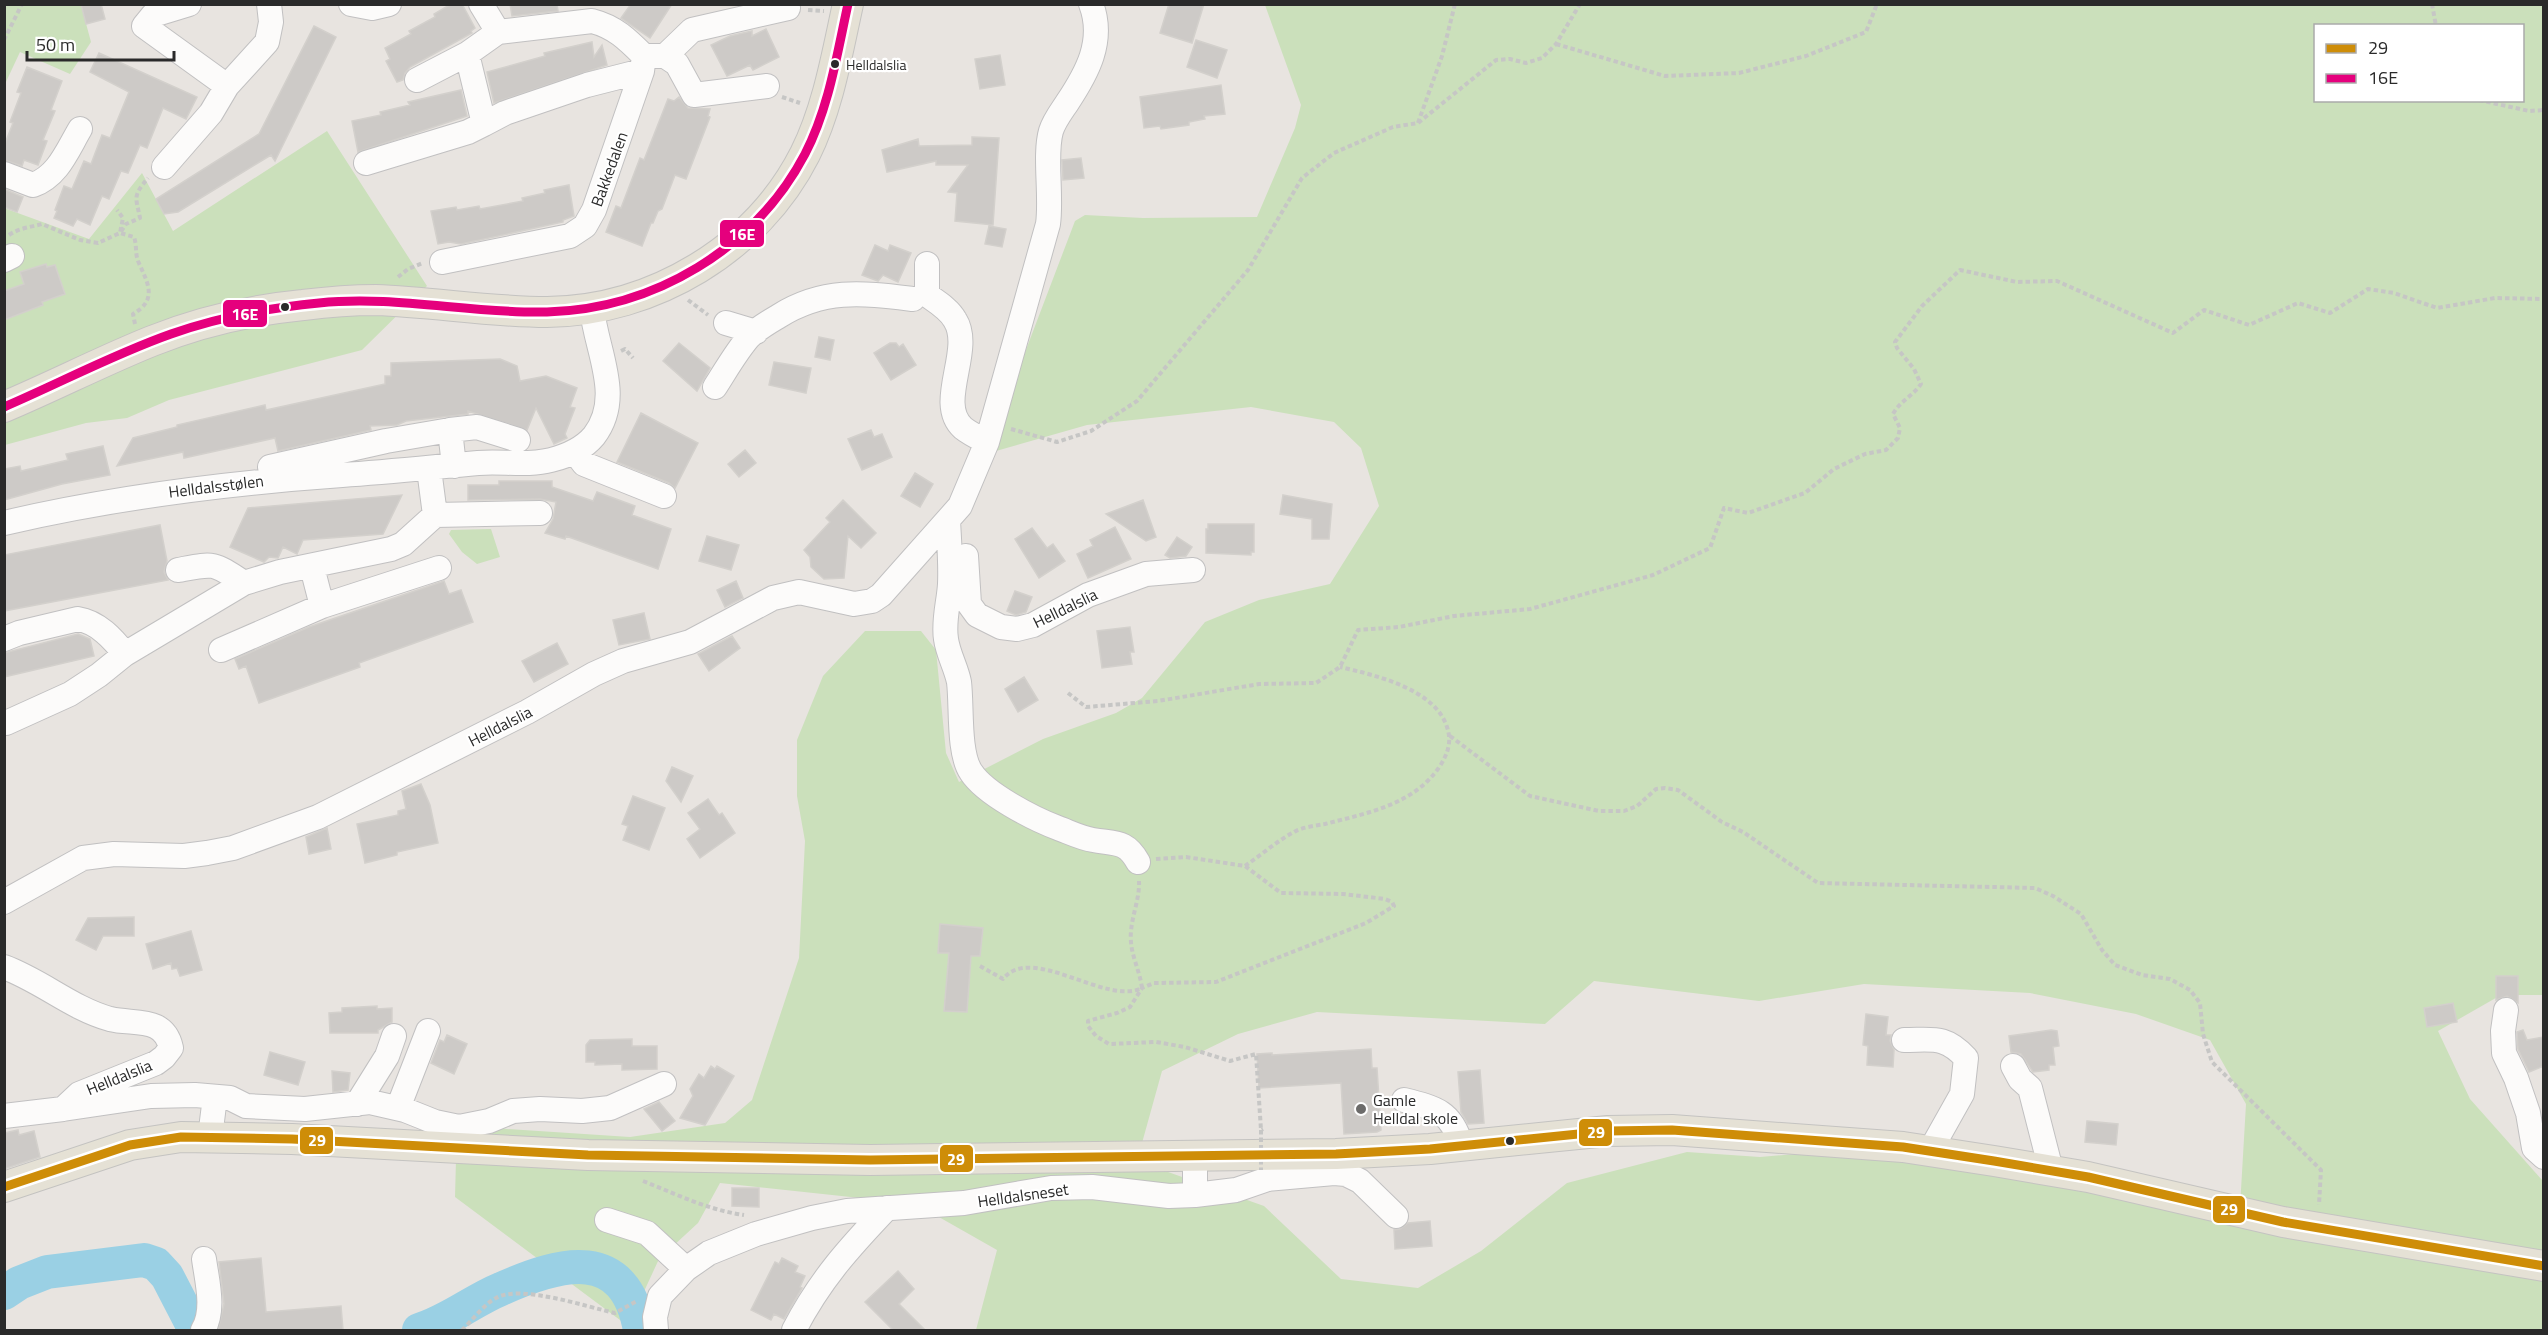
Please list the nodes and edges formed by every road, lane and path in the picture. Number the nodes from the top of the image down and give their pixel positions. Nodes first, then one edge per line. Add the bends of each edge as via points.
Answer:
1 (22, 4) edge
2 (189, 4) edge
3 (268, 4) edge
4 (351, 4) edge
5 (389, 4) edge
6 (481, 4) edge
7 (848, 4) edge
8 (1091, 4) edge
9 (1455, 4) edge
10 (1580, 4) edge
11 (1877, 4) edge
12 (2432, 4) edge
13 (788, 8) dead end
14 (2436, 24) edge
15 (498, 32) junction
16 (4, 40) edge
17 (1556, 44) junction
18 (467, 54) junction
19 (650, 61) junction
20 (417, 80) dead end
21 (227, 86) junction
22 (767, 86) dead end
23 (2488, 102) edge
24 (2544, 110) edge
25 (1418, 123) junction
26 (484, 124) junction
27 (80, 129) dead end
28 (366, 163) dead end
29 (164, 167) joint
30 (4, 174) edge
31 (117, 210) dead end
32 (120, 233) junction
33 (8, 250) edge
34 (441, 262) joint
35 (927, 264) dead end
36 (393, 283) dead end
37 (680, 294) dead end
38 (913, 299) dead end
39 (2544, 299) edge
40 (592, 309) junction
41 (726, 323) joint
42 (135, 325) dead end
43 (756, 332) junction
44 (715, 387) dead end
45 (4, 407) edge
46 (450, 430) junction
47 (989, 433) junction
48 (518, 440) dead end
49 (575, 452) junction
50 (454, 466) junction
51 (270, 467) dead end
52 (429, 470) junction
53 (664, 496) dead end
54 (540, 513) dead end
55 (954, 513) junction
56 (435, 515) junction
57 (4, 523) edge
58 (312, 567) junction
59 (439, 568) dead end
60 (178, 570) dead end
61 (1193, 570) dead end
62 (243, 583) junction
63 (322, 606) junction
64 (4, 639) edge
65 (221, 651) dead end
66 (125, 654) junction
67 (1340, 667) junction
68 (1068, 693) dead end
69 (6, 723) dead end
70 (1450, 736) junction
71 (1245, 866) junction
72 (1139, 869) junction
73 (4, 902) edge
74 (980, 966) dead end
75 (4, 967) edge
76 (1142, 988) junction
77 (2506, 1010) dead end
78 (428, 1031) dead end
79 (394, 1036) dead end
80 (1904, 1040) dead end
81 (2013, 1066) dead end
82 (664, 1084) dead end
83 (215, 1097) junction
84 (1404, 1100) dead end
85 (357, 1104) junction
86 (63, 1108) junction
87 (398, 1108) junction
88 (4, 1116) edge
89 (210, 1137) junction
90 (1461, 1145) junction
91 (1930, 1151) junction
92 (1195, 1155) junction
93 (2544, 1157) edge
94 (1261, 1170) dead end
95 (2050, 1170) junction
96 (635, 1178) dead end
97 (4, 1187) edge
98 (1195, 1195) junction
99 (2319, 1206) dead end
100 (887, 1208) junction
101 (746, 1215) dead end
102 (1396, 1216) dead end
103 (607, 1220) dead end
104 (204, 1259) dead end
105 (2544, 1266) edge
106 (686, 1269) junction
107 (638, 1301) dead end
108 (203, 1330) edge
109 (462, 1330) edge
110 (656, 1330) edge
111 (794, 1330) edge

1 - 16 path
2 - 21 street via 153,15 144,26
3 - 21 street via 271,22 267,42
4 - 5 street via 372,8
6 - 15 street
7 - 40 main road via 814,133 770,207 705,264 647,293
8 - 47 street, Helldalslia via 1098,35 1091,60 1051,132 1048,224
9 - 25 path via 1442,56
10 - 17 path
11 - 17 path via 1866,32 1806,56 1739,73 1665,76
12 - 14 path
13 - 19 street, Bakkedalen via 692,30
15 - 18 street
15 - 19 street via 592,21 622,34
17 - 25 path via 1542,58 1526,63 1496,60
18 - 20 street
18 - 26 street
19 - 22 street via 677,64 694,95
19 - 26 street, Bakkedalen via 504,113
19 - 34 street, Bakkedalen via 585,226 570,236
21 - 29 street via 211,113
23 - 24 path via 2529,111
25 - 47 path via 1393,128 1334,153 1302,178 1248,270 1137,401 1091,431 1057,442
26 - 28 street, Bakkedalen
27 - 30 street via 46,180 33,185
29 - 32 path via 158,166 140,189 135,201 140,218 126,224
31 - 32 path via 123,218
32 - 33 path via 98,243 42,224 22,228
32 - 42 path via 134,237 147,280 149,294 143,308 133,314
34 - 36 path via 408,269
35 - 47 street via 927,295 956,321 962,345 953,408 961,426
37 - 41 path via 714,319
38 - 43 street via 828,295 784,313
39 - 67 path via 2495,298 2436,308 2394,293 2368,289 2330,313 2298,303 2249,325 2204,310 2173,333 2057,281 2017,282 1960,270 1922,306 1895,342 1921,384 1893,414 1900,428 1898,438 1886,450 1865,454 1834,469 1805,493 1748,513 1724,508 1710,548 1653,575 1530,609 1358,630
40 - 45 main road via 513,311 376,300 269,309 155,340
40 - 49 street, Helldalsstølen via 608,385 605,417 593,436
41 - 43 street
43 - 44 street
46 - 48 street, Helldalsstølen via 477,427
46 - 50 street
46 - 51 street, Helldalsstølen
47 - 55 street, Helldalslia
49 - 50 street, Helldalsstølen via 549,461
49 - 53 street via 584,464
50 - 52 street, Helldalsstølen
52 - 56 street
52 - 57 street, Helldalsstølen via 229,484 143,495
54 - 56 street
55 - 61 street, Helldalslia via 965,536 969,604 978,615 1001,627 1033,625 1088,595 1146,574
55 - 72 street via 945,636 958,680 962,734 970,772 1004,801 1072,834 1118,843 1131,850
55 - 73 street, Helldalslia via 891,586 872,601 854,604 799,592 773,598 684,645 609,667 301,824 233,848 184,856 114,854 83,858
56 - 58 street via 403,544
58 - 62 street
58 - 63 street
59 - 63 street
60 - 62 street via 207,564 218,566
62 - 66 street
63 - 65 street
64 - 66 street via 87,621 112,638
66 - 69 street via 70,694
67 - 68 path via 1316,683 1259,684 1158,701 1086,707
67 - 70 path via 1386,677 1424,698 1444,717
70 - 71 path via 1448,754 1412,794 1386,808 1295,831
70 - 99 path via 1530,796 1599,811 1624,811 1656,789 1678,790 1818,883 2035,888 2053,896 2081,914 2115,965 2142,975 2170,979 2190,990 2200,1003 2203,1034 2212,1062 2321,1170
71 - 72 path via 1186,858 1148,859
71 - 76 path via 1281,893 1385,899 1394,906 1366,923 1216,982 1154,983
72 - 76 path via 1131,942
74 - 76 path via 1003,979 1026,967 1116,991
75 - 86 street, Helldalslia via 23,974 81,1010 157,1026 168,1035 171,1048 156,1063 79,1094
76 - 94 path, bridge via 1130,1007 1088,1021 1088,1026 1109,1044 1155,1042 1230,1061 1256,1054
77 - 93 street via 2504,1053 2528,1113 2534,1148
78 - 87 street
79 - 85 street via 387,1056
80 - 91 street via 1943,1040 1966,1058 1962,1094
81 - 95 street via 2030,1088
82 - 87 street, Helldalslia via 610,1108 513,1111 459,1127
83 - 85 street, Helldalslia via 230,1098 246,1106 275,1108
83 - 86 street, Helldalslia via 151,1096
83 - 89 street
84 - 90 street via 1432,1107 1455,1125
85 - 87 street, Helldalslia via 370,1102
86 - 88 street
89 - 92 main road via 588,1155 870,1160
89 - 97 main road via 130,1145
90 - 91 main road via 1541,1136 1672,1130
90 - 92 main road via 1336,1154
91 - 95 main road
92 - 98 street
95 - 105 main road via 2283,1222
96 - 101 path via 705,1206
98 - 100 street, Helldalsneset via 1051,1188 964,1203
98 - 102 street, Helldalsneset via 1236,1190 1268,1179 1346,1174 1360,1181
100 - 106 street, Helldalsneset via 847,1211 756,1234 708,1253
100 - 111 street via 814,1292
103 - 106 street via 647,1233
104 - 108 street via 209,1302
106 - 110 street, Helldalsneset via 660,1296
107 - 109 path via 615,1313 538,1294 512,1293 495,1298

